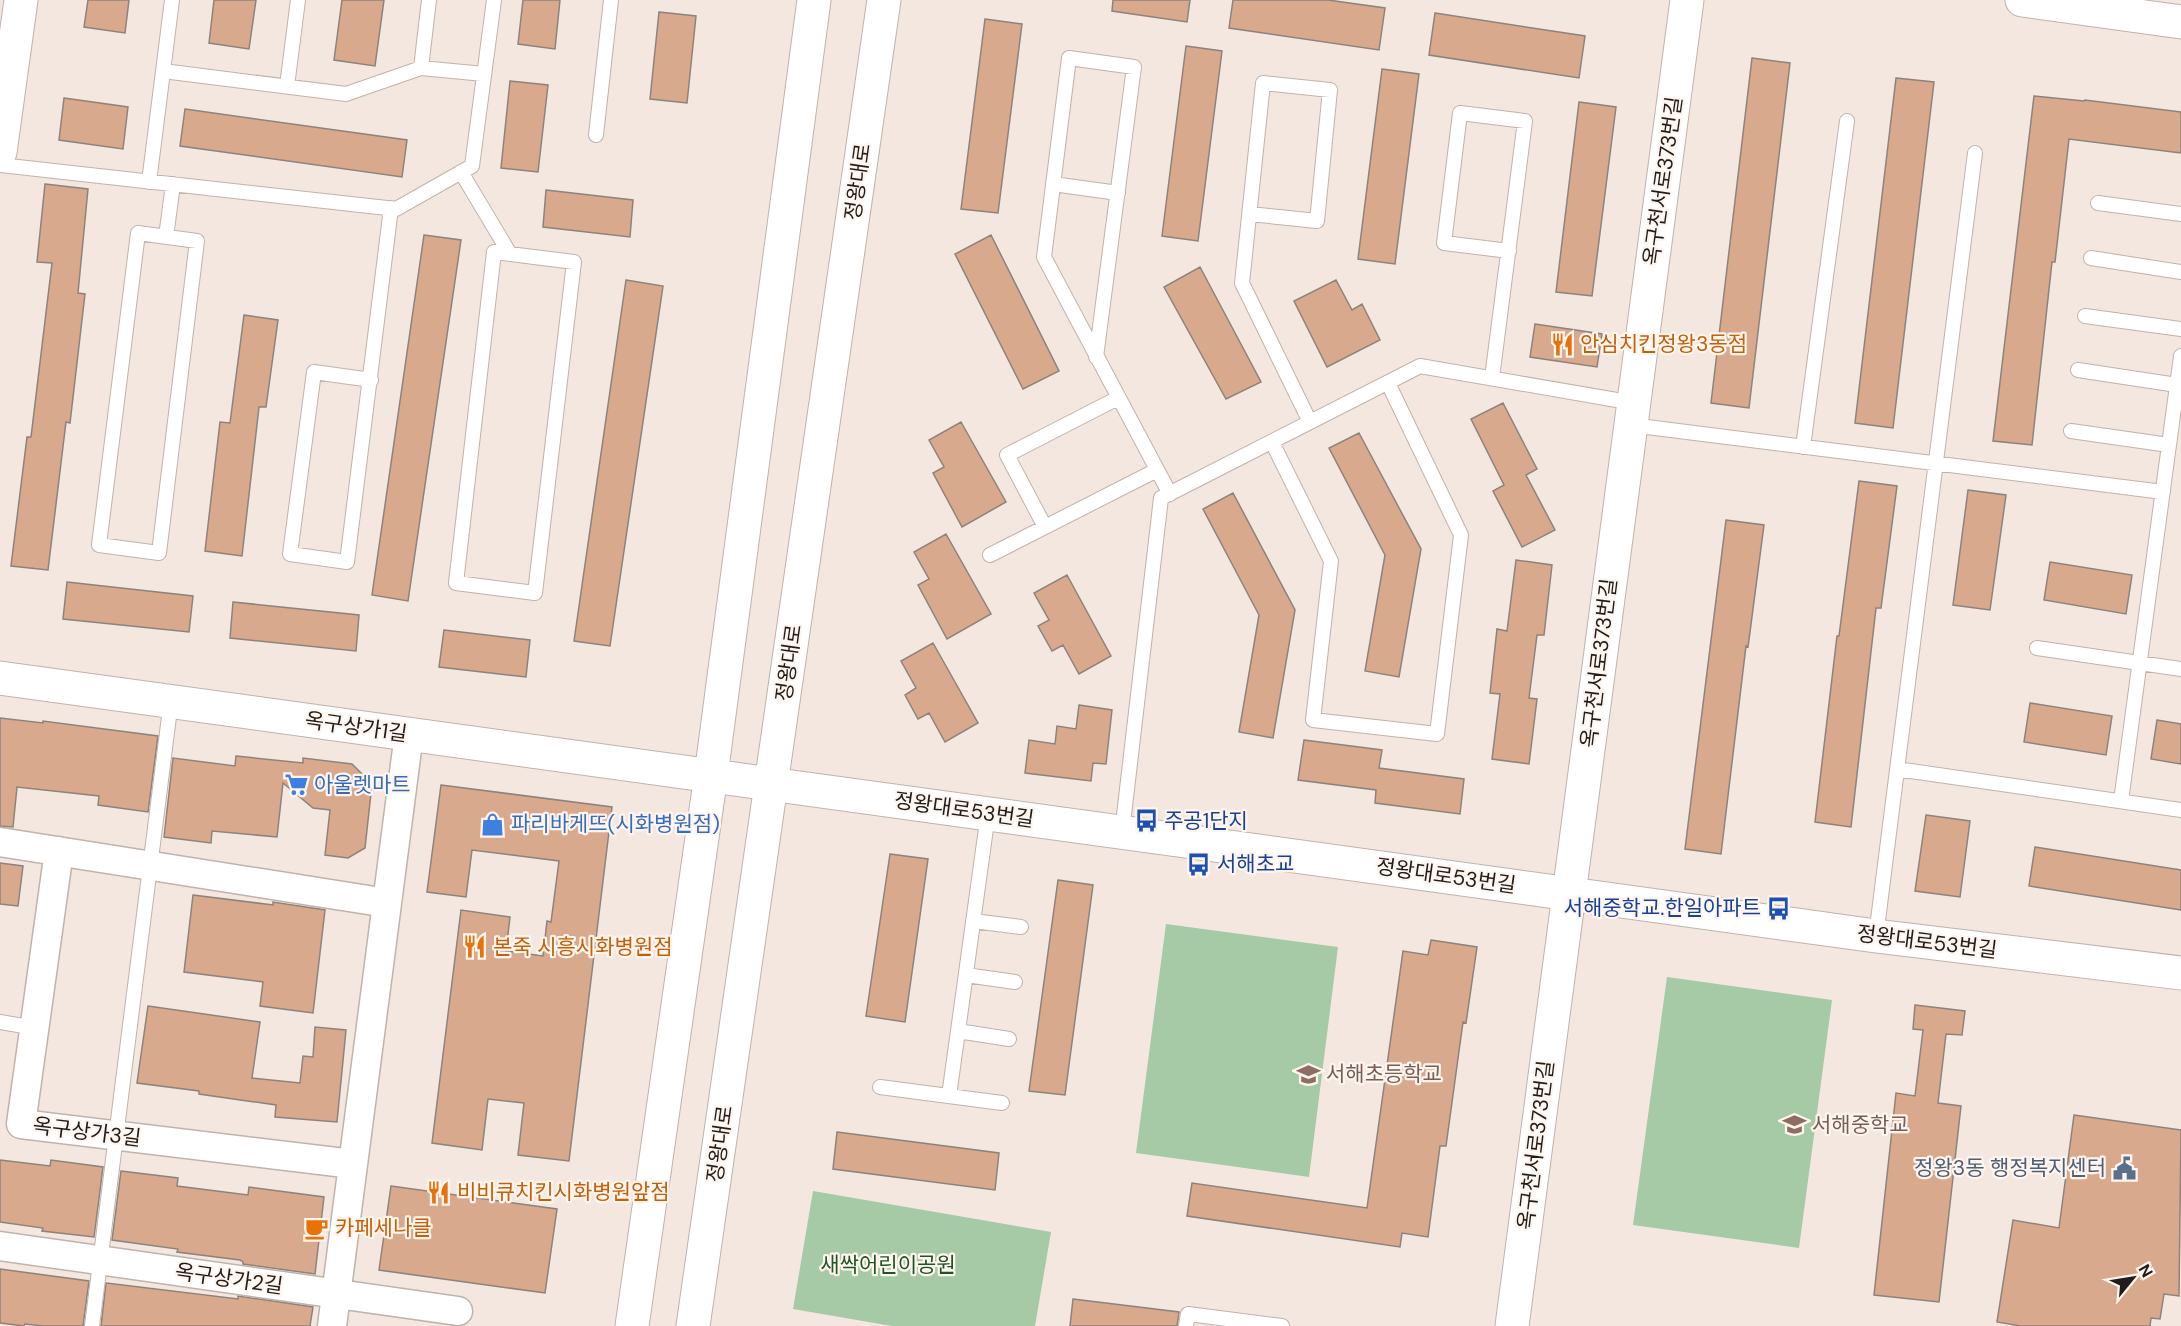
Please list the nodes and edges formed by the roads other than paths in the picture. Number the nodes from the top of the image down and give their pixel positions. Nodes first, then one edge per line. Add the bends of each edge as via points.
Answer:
1 (21, 0) edge
2 (172, 0) edge
3 (298, 0) edge
4 (429, 0) edge
5 (494, 0) edge
6 (611, 0) edge
7 (814, 0) edge
8 (884, 0) edge
9 (1687, 0) edge
10 (2022, 0) edge
11 (2086, 4) edge
12 (2181, 22) edge
13 (421, 68) junction
14 (163, 71) junction
15 (484, 74) junction
16 (287, 86) junction
17 (1847, 121) dead end
18 (596, 135) dead end
19 (0, 152) edge
20 (1975, 153) dead end
21 (0, 165) edge
22 (461, 172) junction
23 (149, 182) junction
24 (173, 184) junction
25 (1053, 184) junction
26 (1118, 193) junction
27 (2098, 202) dead end
28 (391, 208) junction
29 (2181, 213) edge
30 (1250, 214) junction
31 (166, 237) junction
32 (1509, 251) junction
33 (510, 254) junction
34 (2091, 258) dead end
35 (2181, 272) edge
36 (2085, 316) dead end
37 (2181, 329) edge
38 (2181, 356) edge
39 (1096, 357) junction
40 (2078, 370) dead end
41 (1492, 378) junction
42 (371, 380) junction
43 (1388, 382) junction
44 (2177, 385) junction
45 (1118, 398) junction
46 (1632, 414) junction
47 (1310, 422) junction
48 (2071, 431) dead end
49 (1272, 442) junction
50 (2169, 445) junction
51 (1803, 447) junction
52 (1937, 464) junction
53 (1157, 470) junction
54 (2163, 492) junction
55 (1170, 494) junction
56 (1045, 527) junction
57 (990, 555) dead end
58 (2037, 648) dead end
59 (2139, 663) junction
60 (2181, 669) edge
61 (0, 678) edge
62 (171, 702) junction
63 (410, 734) junction
64 (1897, 769) junction
65 (711, 775) junction
66 (771, 784) junction
67 (2121, 801) junction
68 (2181, 810) edge
69 (988, 814) junction
70 (1122, 832) junction
71 (0, 842) edge
72 (59, 851) junction
73 (150, 866) junction
74 (1569, 893) junction
75 (387, 903) junction
76 (973, 921) junction
77 (1021, 927) dead end
78 (1876, 936) junction
79 (2181, 973) edge
80 (966, 975) junction
81 (1016, 982) dead end
82 (0, 1022) edge
83 (35, 1028) junction
84 (958, 1031) junction
85 (1009, 1039) dead end
86 (880, 1087) dead end
87 (949, 1096) junction
88 (1002, 1103) dead end
89 (116, 1135) junction
90 (353, 1164) junction
91 (0, 1246) edge
92 (100, 1260) junction
93 (336, 1294) junction
94 (459, 1311) dead end
95 (92, 1326) edge
96 (332, 1326) edge
97 (632, 1326) edge
98 (693, 1326) edge
99 (1186, 1326) edge
100 (1282, 1326) edge
101 (1512, 1326) edge

1 - 19 street
2 - 14 lane
3 - 16 lane
4 - 13 lane
5 - 15 lane
6 - 18 lane
7 - 65 street
8 - 66 street, 정왕대로
9 - 46 street, 옥구천서로373번길
10 - 11 street
11 - 12 street
13 - 15 lane
13 - 16 lane via 346,94
14 - 16 lane
14 - 23 lane
15 - 22 lane via 472,166
17 - 51 lane
20 - 52 lane
21 - 23 lane
22 - 28 lane via 396,209
22 - 33 lane
23 - 24 lane
24 - 28 lane
24 - 31 lane
25 - 26 lane
25 - 26 lane via 1069,58 1134,67
25 - 39 lane via 1044,257
26 - 39 lane
27 - 29 lane
28 - 42 lane
30 - 30 lane via 1263,84 1330,90 1317,221
30 - 47 lane via 1242,283
31 - 31 lane via 138,233 99,545 159,553 197,241
32 - 32 lane via 1525,122 1460,113 1444,243
32 - 41 lane
33 - 33 lane via 494,252 456,583 535,593 573,262
34 - 35 lane
36 - 37 lane
38 - 44 lane
39 - 45 lane
40 - 44 lane
41 - 43 lane via 1420,366
41 - 46 lane
42 - 42 lane via 314,372 290,554 347,562
43 - 47 lane
43 - 49 lane via 1461,535 1437,734 1313,720 1331,561
44 - 50 lane
45 - 53 lane
45 - 56 lane via 1007,455
46 - 51 lane
46 - 74 street, 옥구천서로373번길
47 - 49 lane
48 - 50 lane
49 - 55 lane
50 - 54 lane
51 - 52 lane
52 - 54 lane
52 - 64 lane
53 - 55 lane
53 - 56 lane
54 - 59 lane
55 - 70 lane via 1161,498
56 - 57 lane
58 - 59 lane
59 - 60 lane
59 - 67 lane
61 - 62 street, 옥구상가1길
62 - 63 street, 옥구상가1길
62 - 73 lane
63 - 65 street, 옥구상가1길
63 - 75 street
64 - 67 lane
64 - 78 lane
65 - 66 street, 정왕대로53번길
65 - 97 street
66 - 69 street, 정왕대로53번길
66 - 98 street, 정왕대로
67 - 68 lane
69 - 70 street, 정왕대로53번길
69 - 76 lane
70 - 74 street, 정왕대로53번길
71 - 72 street
72 - 73 street
72 - 83 street, 옥구상가3길
73 - 75 street
73 - 89 lane
74 - 78 street, 정왕대로53번길
74 - 101 street, 옥구천서로373번길
75 - 90 street
76 - 77 lane
76 - 80 lane
78 - 79 street, 정왕대로53번길
80 - 81 lane
80 - 84 lane
82 - 83 lane
83 - 89 street, 옥구상가3길 via 21,1124
84 - 85 lane
84 - 87 lane
86 - 87 lane
87 - 88 lane
89 - 90 street, 옥구상가3길
89 - 92 lane
90 - 93 street
91 - 92 street, 옥구상가2길
92 - 93 street, 옥구상가2길
92 - 95 lane
93 - 94 street, 옥구상가2길
93 - 96 street
99 - 100 lane via 1188,1314

